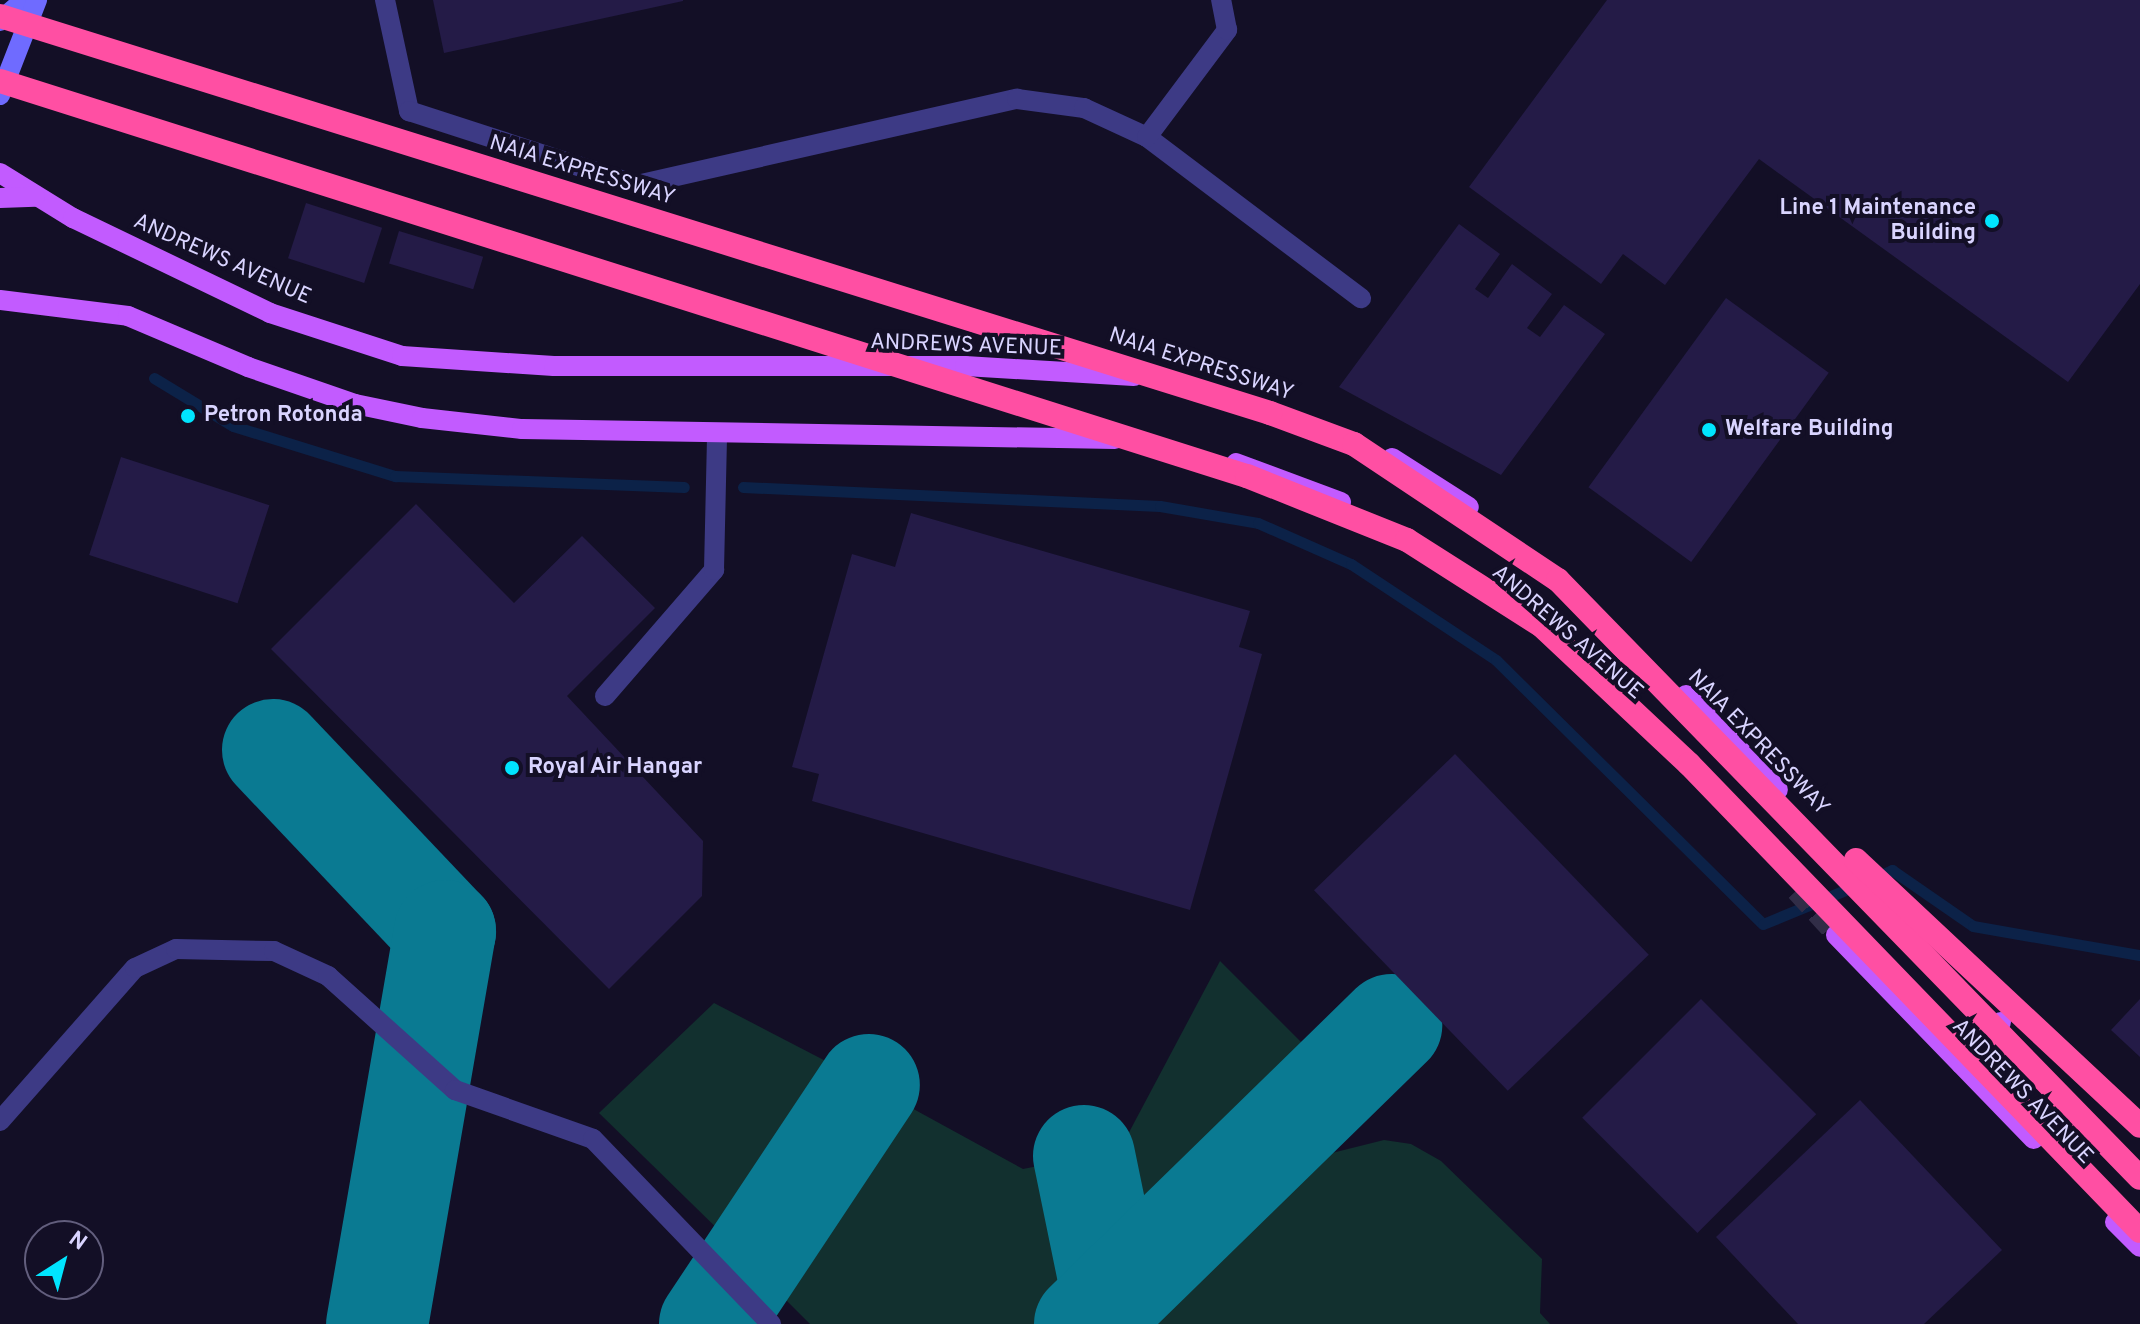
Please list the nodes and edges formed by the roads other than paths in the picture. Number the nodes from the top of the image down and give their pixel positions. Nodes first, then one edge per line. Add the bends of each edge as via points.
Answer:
1 (24, 0) edge
2 (37, 0) edge
3 (385, 0) edge
4 (1221, 0) edge
5 (0, 19) edge
6 (0, 81) edge
7 (0, 95) edge
8 (1147, 137) junction
9 (0, 173) edge
10 (35, 197) junction
11 (0, 198) edge
12 (1361, 298) dead end
13 (0, 300) edge
14 (717, 433) junction
15 (1558, 580) junction
16 (605, 696) dead end
17 (1853, 867) dead end
18 (1791, 885) tunnel mouth
19 (1884, 901) dead end
20 (1836, 935) tunnel mouth
21 (2001, 1022) junction
22 (1961, 1064) junction
23 (0, 1121) edge
24 (2140, 1126) edge
25 (2140, 1166) edge
26 (2140, 1178) edge
27 (2140, 1231) edge
28 (2140, 1247) edge
29 (771, 1324) edge

1 - 5 street
2 - 7 street
3 - 8 lane via 409,111 637,185 1017,99 1084,108
4 - 8 lane via 1227,30
5 - 15 highway, NAIA EXPRESSWAY, bridge via 1270,413 1354,444
6 - 27 highway, bridge via 1247,476 1407,540 1542,626 1689,764
8 - 12 lane
9 - 10 main road, ANDREWS AVENUE
10 - 11 main road
10 - 17 main road, ANDREWS AVENUE via 270,313 402,356 1145,377 1344,434 1427,477 1577,586
13 - 14 main road, ANDREWS AVENUE via 128,316 248,367 355,404 422,418 522,429
14 - 16 lane via 714,570
14 - 18 main road, ANDREWS AVENUE via 1124,439 1271,471 1409,532 1536,632 1683,769
15 - 24 highway, bridge
15 - 26 highway, NAIA EXPRESSWAY, bridge
19 - 21 main road, ANDREWS AVENUE
20 - 22 main road, ANDREWS AVENUE
21 - 22 main road
21 - 25 main road, ANDREWS AVENUE
22 - 28 main road, ANDREWS AVENUE
23 - 29 lane via 135,968 176,949 274,951 328,976 455,1090 593,1139

